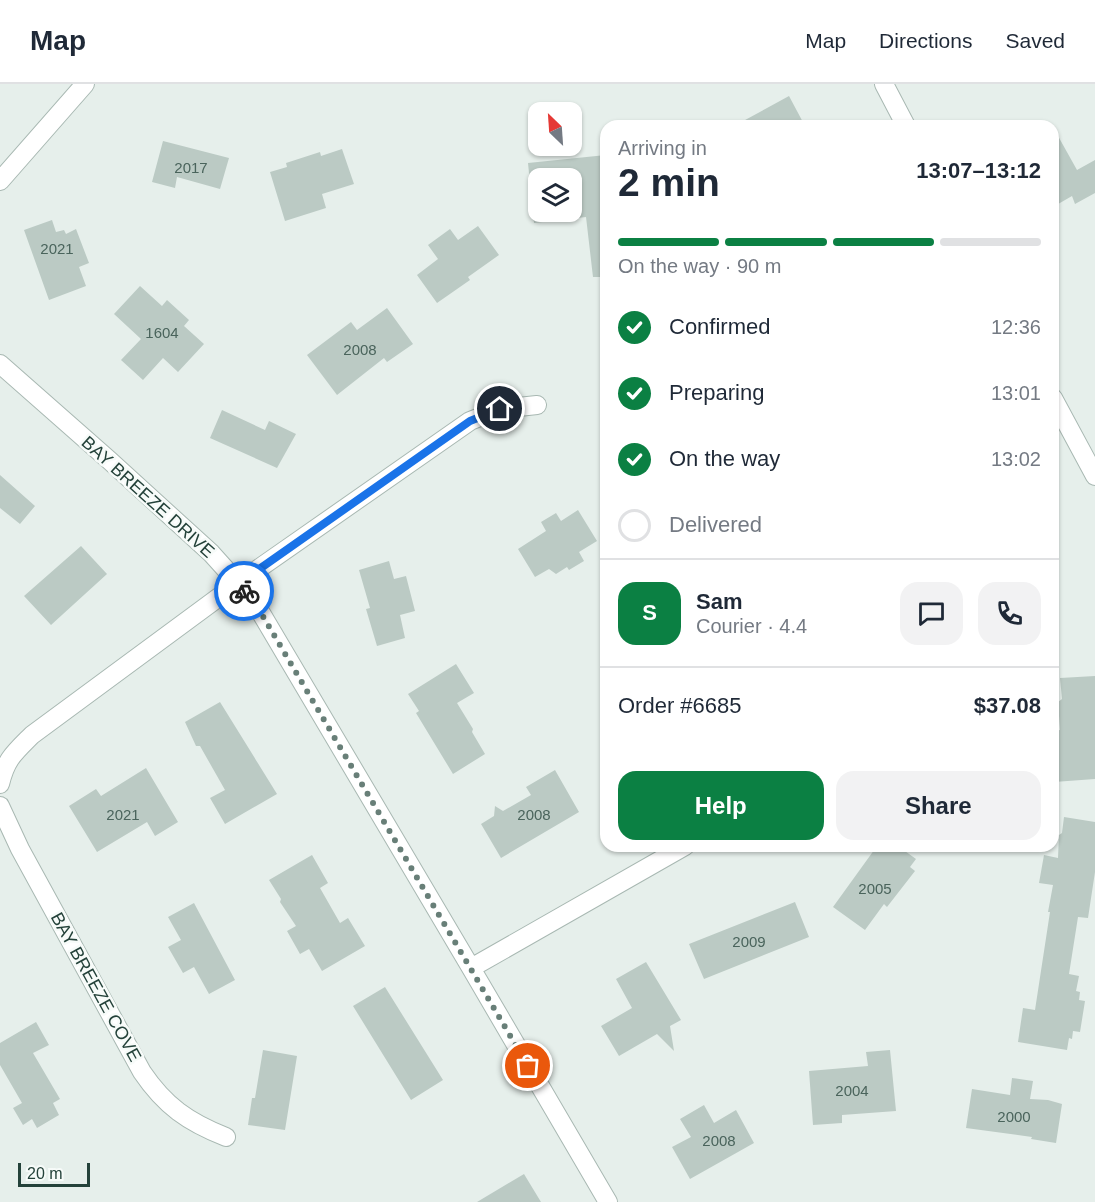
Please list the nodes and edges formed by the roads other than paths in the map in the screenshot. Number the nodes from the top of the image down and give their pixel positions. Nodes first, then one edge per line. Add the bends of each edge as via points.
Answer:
1 (85, 84) edge
2 (884, 84) edge
3 (903, 120) edge
4 (0, 181) edge
5 (0, 364) edge
6 (537, 405) dead end
7 (1059, 409) edge
8 (1095, 476) edge
9 (238, 584) junction
10 (0, 784) edge
11 (0, 806) edge
12 (674, 852) edge
13 (471, 968) junction
14 (226, 1137) dead end
15 (608, 1202) edge

1 - 4 street
2 - 3 street
5 - 9 street, BAY BREEZE DRIVE via 211,553
6 - 9 street via 500,409 470,421
7 - 8 street
9 - 10 street via 32,735 12,754
9 - 13 street, BAY BREEZE DRIVE via 261,613
11 - 14 street, BAY BREEZE COVE via 142,1072 177,1111
12 - 13 street
13 - 15 street, BAY BREEZE DRIVE

